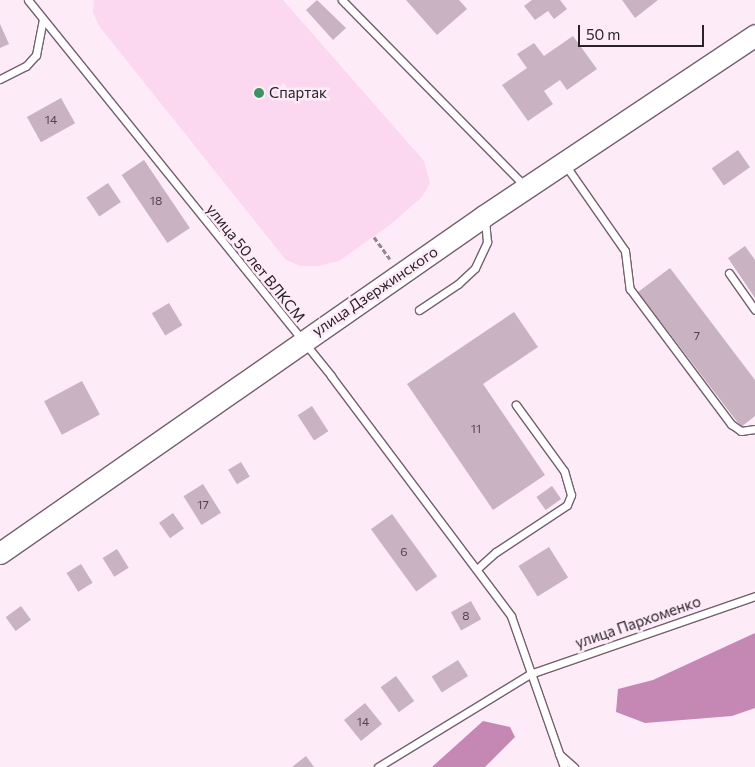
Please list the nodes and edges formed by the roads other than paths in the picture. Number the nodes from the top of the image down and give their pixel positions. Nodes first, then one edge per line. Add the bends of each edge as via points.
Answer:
1 (28, 0) edge
2 (344, 1) edge
3 (43, 20) junction
4 (755, 35) edge
5 (0, 79) edge
6 (564, 163) junction
7 (527, 188) junction
8 (484, 216) junction
9 (729, 273) dead end
10 (419, 310) dead end
11 (755, 310) edge
12 (301, 342) junction
13 (516, 405) dead end
14 (755, 429) edge
15 (0, 553) edge
16 (478, 568) junction
17 (755, 596) edge
18 (530, 674) junction
19 (559, 754) junction
20 (378, 767) edge
21 (564, 767) edge
22 (574, 767) edge

1 - 3 lane, улица 50 лет ВЛКСМ
2 - 7 lane
3 - 5 lane via 36,55 26,66
3 - 12 lane, улица 50 лет ВЛКСМ
4 - 6 main road, улица Дзержинского
6 - 7 main road, улица Дзержинского
6 - 14 lane via 624,251 630,289 731,424 742,431
7 - 8 main road, улица Дзержинского
8 - 10 lane via 487,242 475,268 458,284
8 - 12 main road, улица Дзержинского
9 - 11 lane
12 - 15 main road, улица Дзержинского
12 - 16 lane, улица 50 лет ВЛКСМ
13 - 16 lane via 564,471 571,495 567,505 496,552
16 - 18 lane, улица 50 лет ВЛКСМ via 511,616
17 - 18 lane, улица Пархоменко
18 - 19 lane
18 - 20 lane, улица Пархоменко
19 - 21 lane
19 - 22 lane

